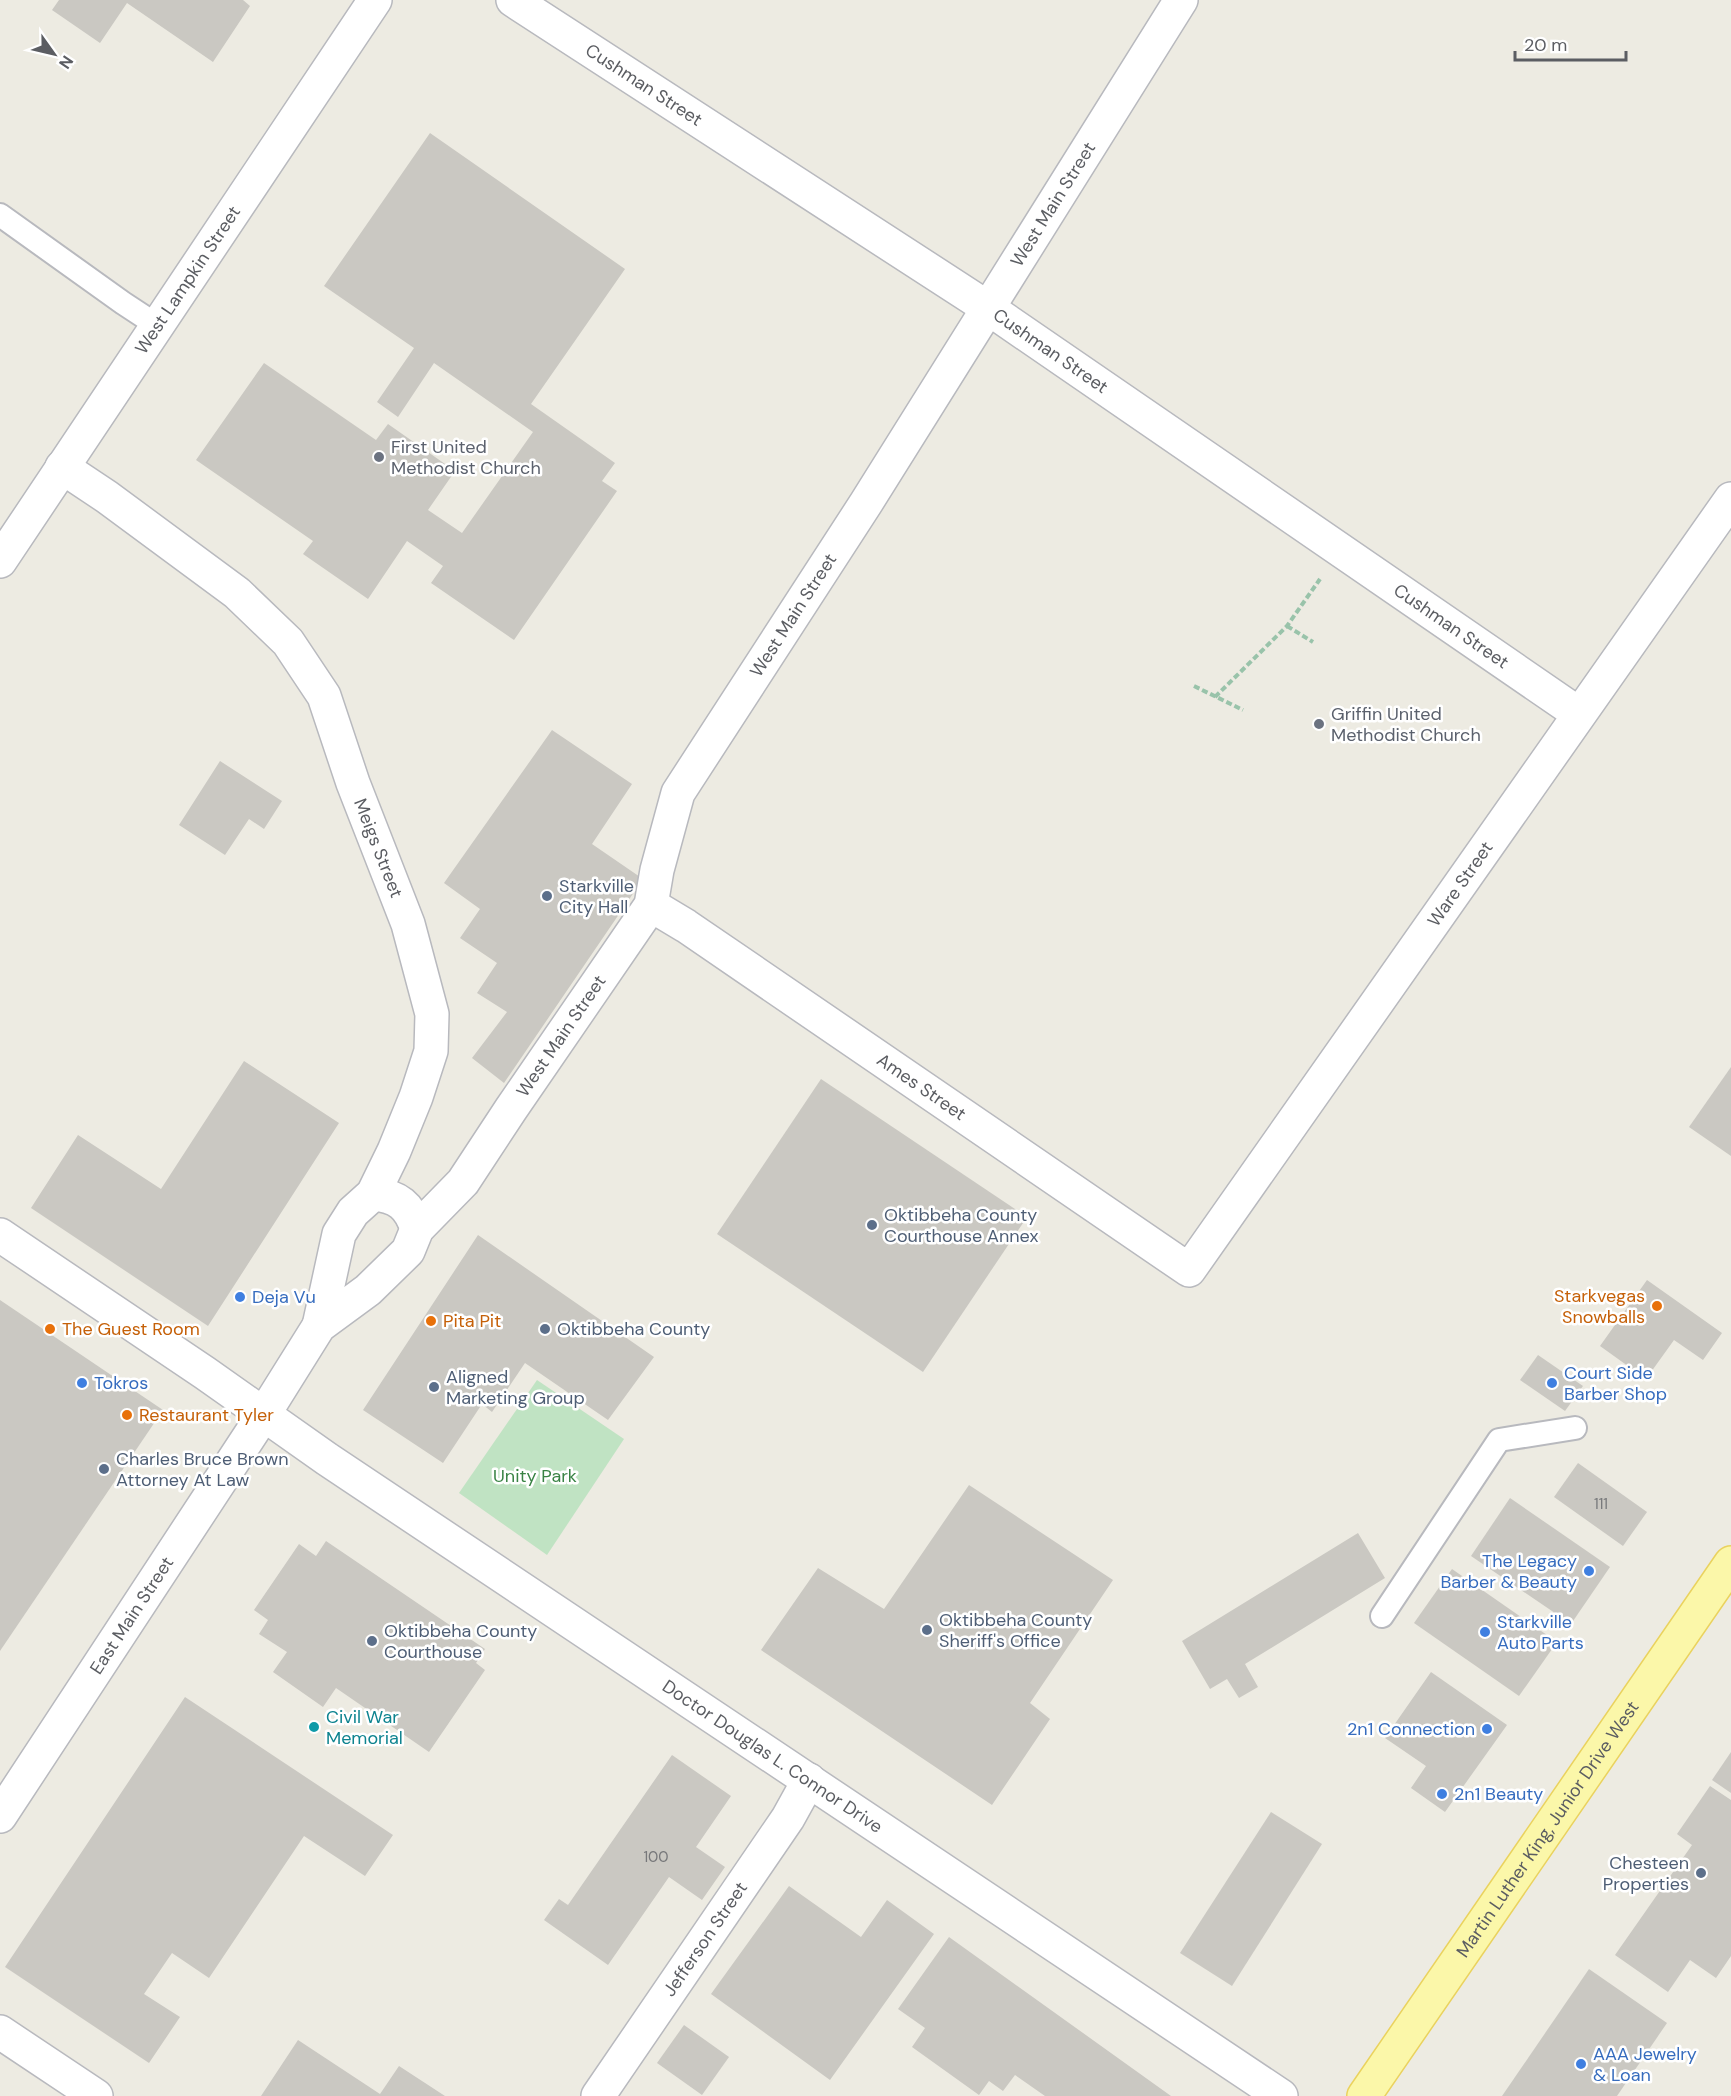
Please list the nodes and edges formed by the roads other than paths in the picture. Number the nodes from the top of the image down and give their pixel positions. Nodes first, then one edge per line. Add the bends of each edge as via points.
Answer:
1 (375, 0) edge
2 (513, 0) edge
3 (1181, 0) edge
4 (0, 215) edge
5 (988, 308) junction
6 (158, 326) junction
7 (62, 467) junction
8 (1731, 499) edge
9 (0, 561) edge
10 (1579, 714) junction
11 (651, 905) junction
12 (373, 1194) junction
13 (417, 1229) junction
14 (3, 1242) edge
15 (1190, 1270) joint
16 (319, 1326) junction
17 (264, 1414) junction
18 (1575, 1428) dead end
19 (1731, 1563) edge
20 (1382, 1616) dead end
21 (809, 1780) junction
22 (0, 1816) edge
23 (0, 2032) edge
24 (96, 2096) edge
25 (598, 2096) edge
26 (1281, 2096) edge
27 (1364, 2096) edge

1 - 6 street, West Lampkin Street
2 - 5 street, Cushman Street
3 - 5 street, West Main Street
4 - 6 lane
5 - 10 street, Cushman Street
5 - 11 street, West Main Street via 678,793
6 - 7 street, West Lampkin Street
7 - 9 street, West Lampkin Street
7 - 12 street, Meigs Street via 237,593 288,642 324,696 408,924 432,1014 430,1051 416,1097
8 - 10 street, Ware Street
10 - 15 street, Ware Street
11 - 13 street, West Main Street via 463,1182
11 - 15 street, Ames Street
12 - 13 street via 388,1196 401,1205 412,1214
12 - 16 street, Meigs Street via 353,1212 339,1234
13 - 16 street, West Main Street via 408,1251 368,1290
14 - 17 street, Doctor Douglas L. Connor Drive
16 - 17 street, West Main Street
17 - 21 street, Doctor Douglas L. Connor Drive
17 - 22 street, East Main Street
18 - 20 lane via 1499,1440
19 - 27 main road, Martin Luther King, Junior Drive West
21 - 25 street, Jefferson Street via 788,1818
21 - 26 street, Doctor Douglas L. Connor Drive
23 - 24 street

